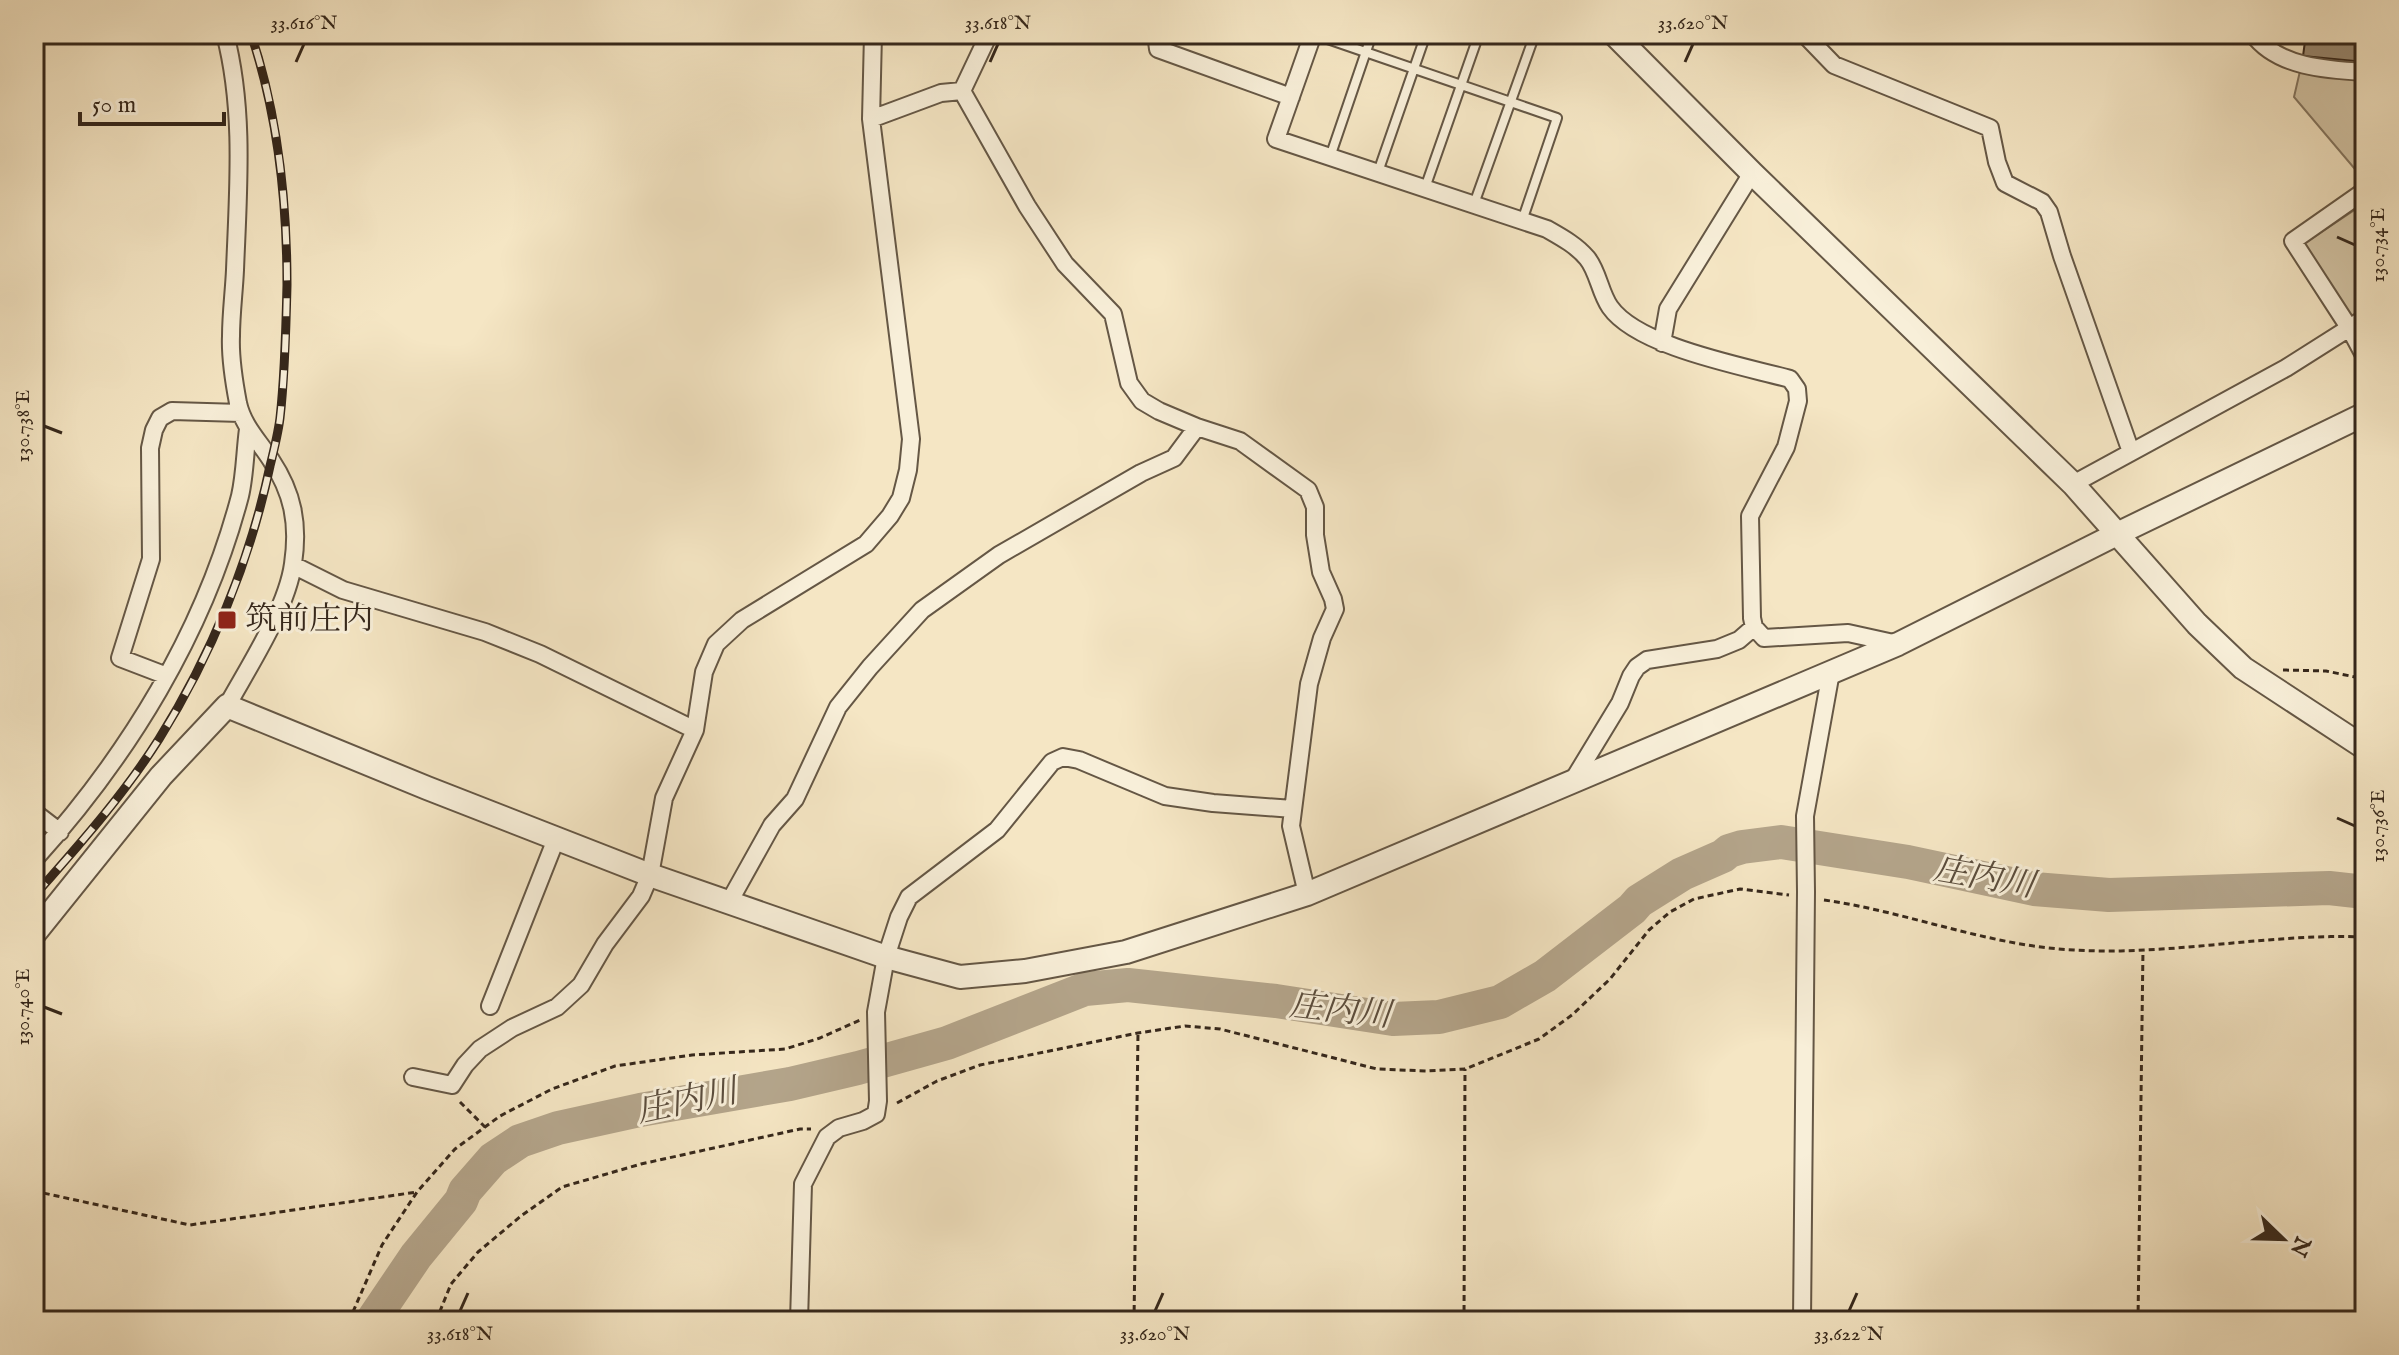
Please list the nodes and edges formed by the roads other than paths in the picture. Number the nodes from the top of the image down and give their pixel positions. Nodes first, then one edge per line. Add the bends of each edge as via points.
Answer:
1 (225, 34) edge
2 (873, 34) edge
3 (989, 34) edge
4 (1156, 34) edge
5 (1313, 34) edge
6 (1372, 34) edge
7 (1426, 34) edge
8 (1479, 34) edge
9 (1535, 34) edge
10 (1614, 34) edge
11 (1802, 34) edge
12 (2253, 34) edge
13 (1366, 52) junction
14 (1413, 69) junction
15 (2365, 72) edge
16 (1462, 85) junction
17 (962, 91) junction
18 (1291, 97) junction
19 (1511, 102) junction
20 (871, 119) junction
21 (1330, 157) junction
22 (1377, 173) junction
23 (1752, 173) junction
24 (1424, 188) junction
25 (2363, 192) dead end
26 (1474, 205) junction
27 (1522, 221) junction
28 (2365, 318) edge
29 (2350, 329) junction
30 (1662, 343) junction
31 (2365, 357) edge
32 (241, 413) junction
33 (2365, 414) edge
34 (1197, 427) junction
35 (248, 429) junction
36 (2131, 452) junction
37 (2073, 484) junction
38 (2117, 534) junction
39 (293, 565) junction
40 (1754, 627) junction
41 (1898, 644) junction
42 (1831, 672) junction
43 (167, 676) junction
44 (227, 706) junction
45 (695, 730) junction
46 (2365, 748) edge
47 (1572, 782) junction
48 (1293, 809) junction
49 (34, 812) edge
50 (60, 832) junction
51 (556, 839) junction
52 (34, 860) edge
53 (650, 875) junction
54 (1307, 894) junction
55 (728, 904) junction
56 (34, 934) edge
57 (886, 957) junction
58 (490, 1006) dead end
59 (413, 1077) dead end
60 (799, 1321) edge
61 (1802, 1321) edge

1 - 32 street via 238,112 231,338
2 - 20 street
3 - 17 street
4 - 18 street via 1158,49
5 - 13 lane
5 - 18 street
6 - 13 lane
7 - 14 lane
8 - 16 lane
9 - 19 lane
10 - 23 street
11 - 36 street via 1834,65 1990,128 2005,183 2042,202 2049,212
12 - 15 street via 2275,55
13 - 14 lane
13 - 21 lane
14 - 16 lane
14 - 22 lane
16 - 19 lane
16 - 24 lane
17 - 20 street via 941,93
17 - 34 street via 1065,264 1113,314 1129,383 1142,401
18 - 21 street via 1276,139
19 - 26 lane
19 - 27 lane via 1557,118
20 - 45 street via 911,439 901,498 866,544 742,620 716,644 704,672
21 - 22 street
22 - 24 street
23 - 30 street via 1668,309
23 - 37 street
24 - 26 street
25 - 29 street via 2293,241
26 - 27 street
27 - 30 street via 1547,229 1588,259 1610,308 1635,330
28 - 29 street
29 - 31 street
29 - 36 street
30 - 40 street via 1790,379 1797,389 1786,447 1750,516
32 - 35 street
32 - 43 street via 172,411 154,430 151,559 120,658
33 - 38 street
34 - 48 street via 1240,441 1308,490 1315,507 1321,572 1335,609 1309,684
34 - 55 street via 1174,458 999,555 922,610 838,707 795,799 772,825
35 - 39 street via 288,490 296,516
35 - 43 street via 240,494 213,580
36 - 37 street
37 - 38 street
38 - 41 street
38 - 46 street via 2243,668
39 - 44 street via 277,615
39 - 45 street via 343,590 540,654
40 - 41 street via 1764,638 1848,633
40 - 47 street via 1717,649 1647,660 1637,667
41 - 42 street
42 - 47 street
42 - 61 street via 1805,816
43 - 50 street via 115,759
44 - 51 street
44 - 56 street via 161,776
45 - 53 street via 664,798
47 - 54 street
48 - 54 street via 1291,826
48 - 57 street via 1165,796 1063,757 1052,762 997,830 909,897
49 - 50 street
50 - 52 street
51 - 53 street
51 - 58 street
53 - 55 street
53 - 59 street via 575,992 480,1049 452,1085
54 - 57 street via 1126,952 1025,971 960,977
55 - 57 street
57 - 60 street via 876,1012 877,1108 863,1121 827,1137 803,1184

